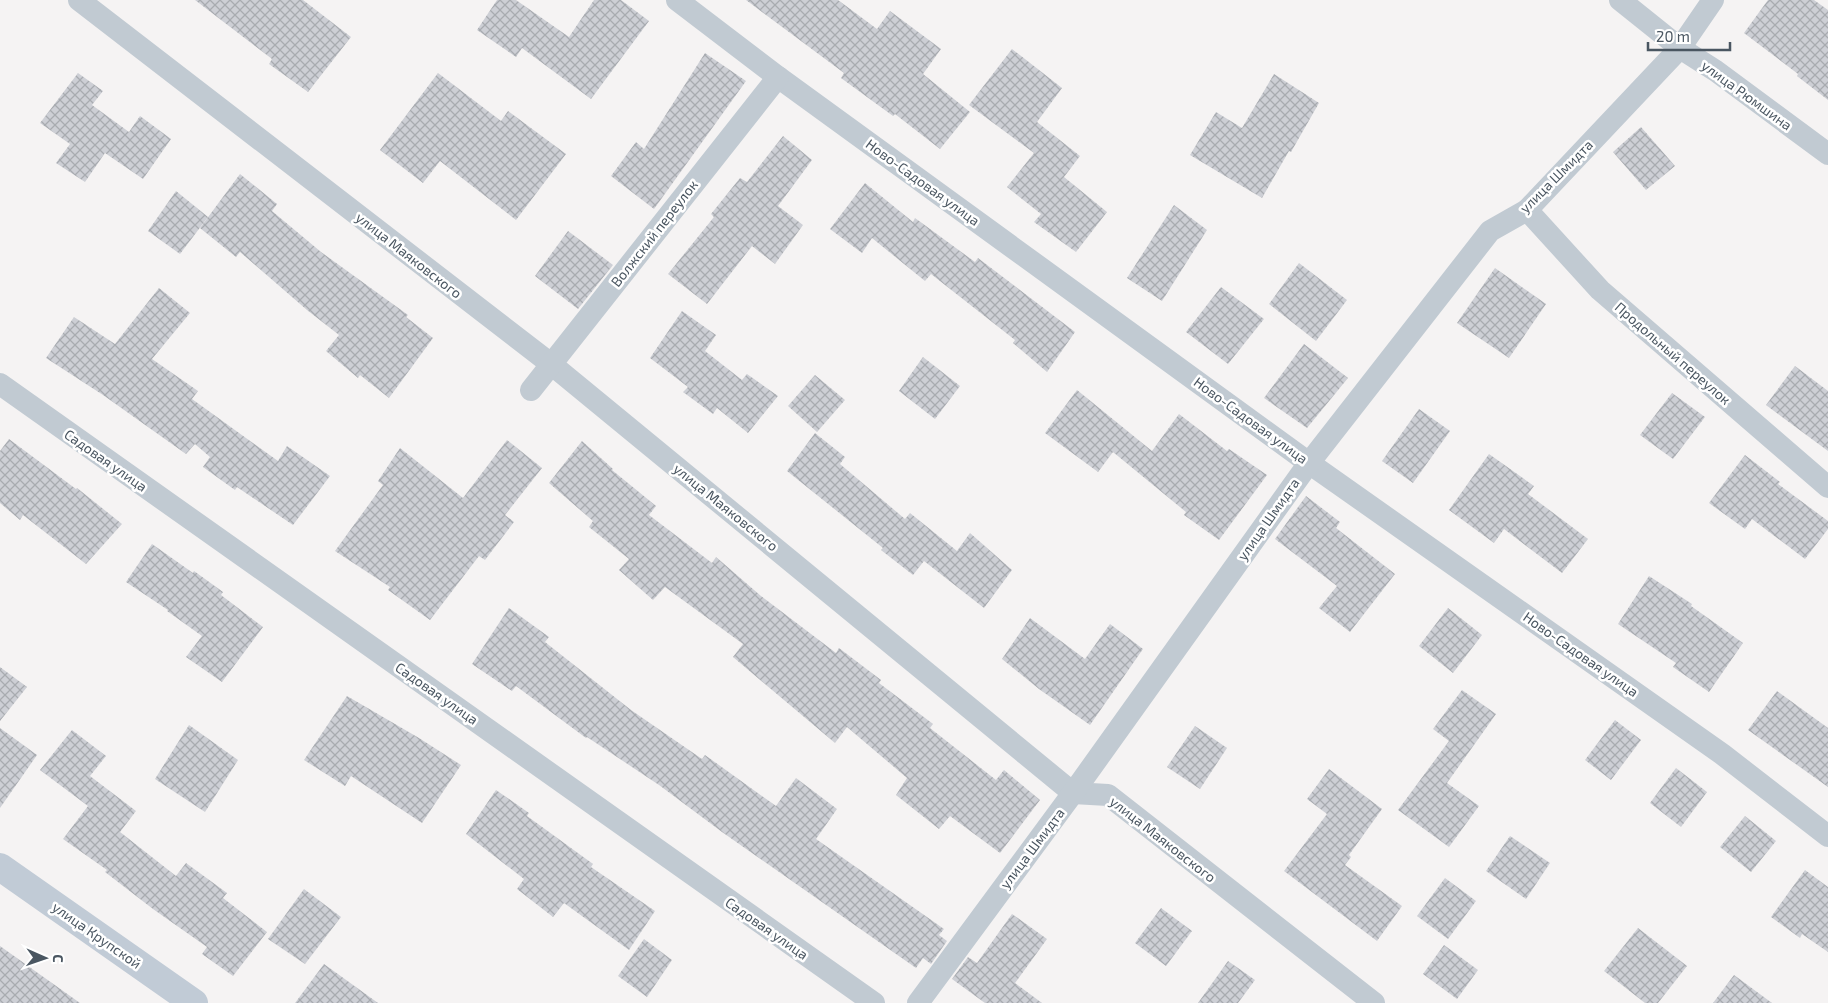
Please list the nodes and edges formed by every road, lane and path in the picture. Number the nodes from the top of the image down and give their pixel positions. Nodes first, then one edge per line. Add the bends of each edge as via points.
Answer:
1 (79, 0) edge
2 (677, 0) edge
3 (1620, 0) edge
4 (1714, 0) edge
5 (1680, 48) junction
6 (778, 77) junction
7 (1828, 154) edge
8 (1527, 210) junction
9 (551, 364) junction
10 (0, 384) edge
11 (531, 390) dead end
12 (1309, 463) junction
13 (1828, 487) edge
14 (1073, 793) junction
15 (1828, 836) edge
16 (0, 867) edge
17 (194, 1003) edge
18 (874, 1003) edge
19 (918, 1003) edge
20 (1374, 1003) edge

1 - 9 street, улица Маяковского
2 - 6 street, Ново-Садовая улица
3 - 5 street, улица Рюмшина
4 - 5 street, улица Шмидта
5 - 7 street, улица Рюмшина
5 - 8 street, улица Шмидта
6 - 9 street, Волжский переулок
6 - 12 street, Ново-Садовая улица
8 - 12 street, улица Шмидта via 1490,231
8 - 13 street, Продольный переулок via 1600,290
9 - 11 street, Волжский переулок
9 - 14 street, улица Маяковского
10 - 18 street, Садовая улица
12 - 14 street, улица Шмидта
12 - 15 street, Ново-Садовая улица via 1722,754
14 - 19 street, улица Шмидта
14 - 20 street, улица Маяковского via 1108,795
16 - 17 main road, улица Крупской

